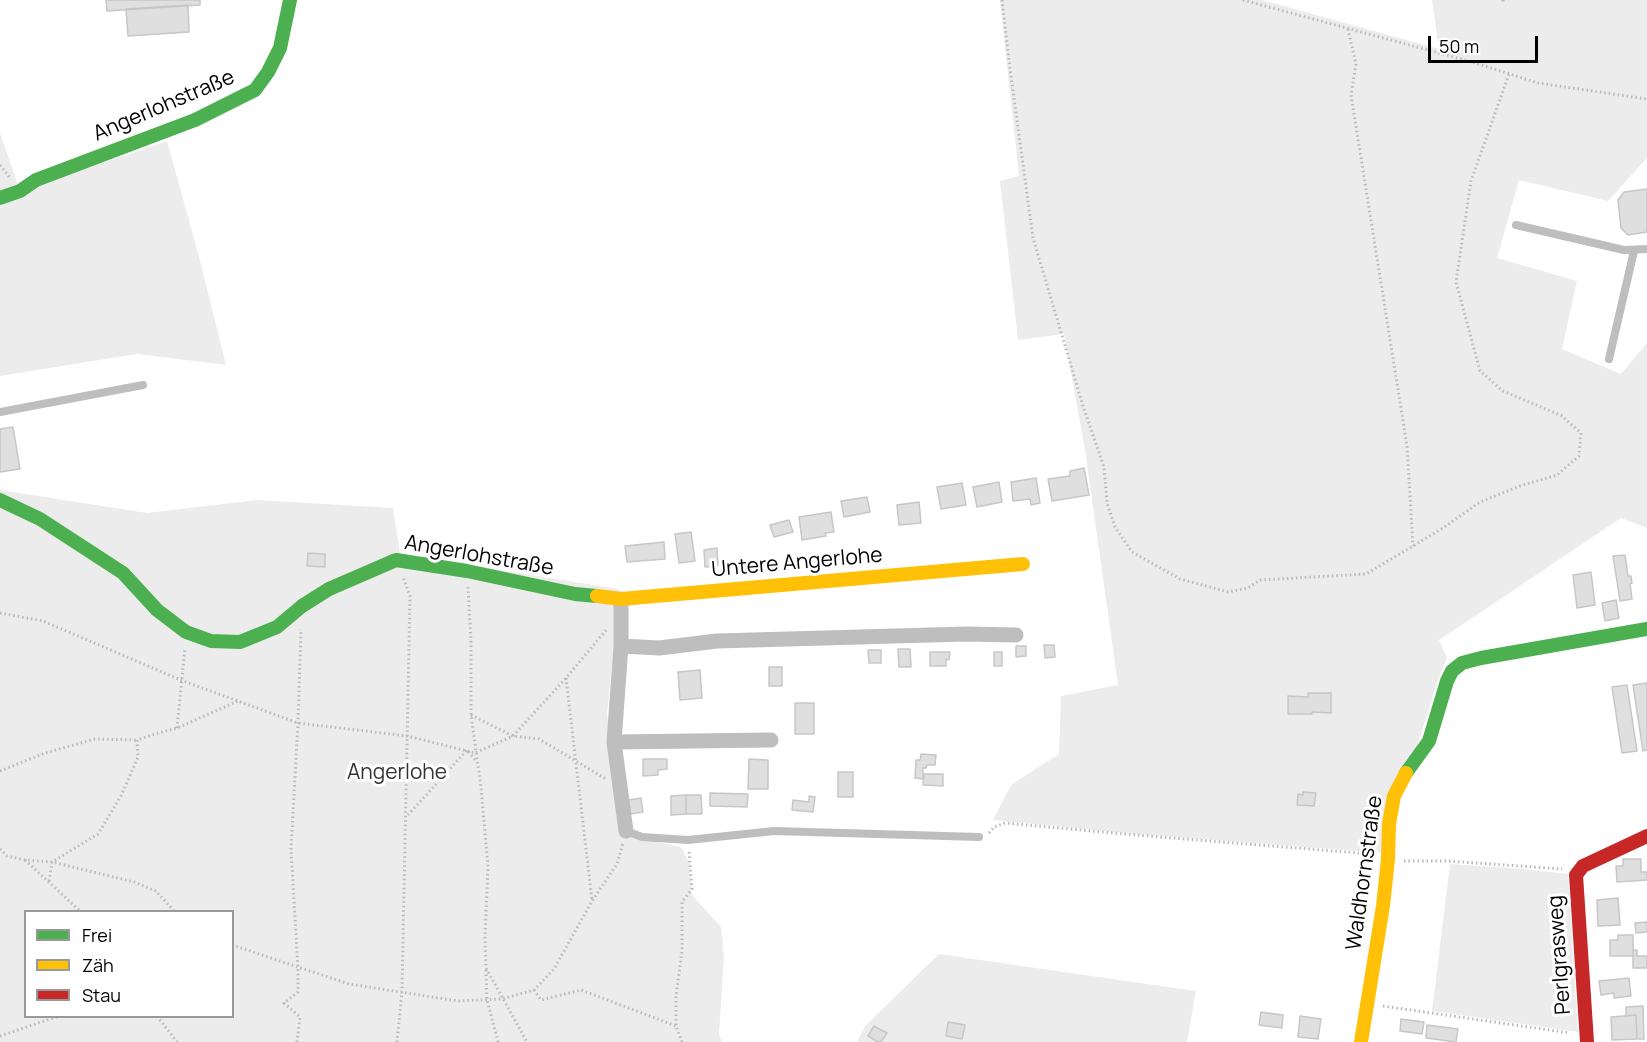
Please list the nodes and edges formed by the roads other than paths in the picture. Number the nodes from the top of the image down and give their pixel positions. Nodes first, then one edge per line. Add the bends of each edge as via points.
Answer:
1 (290, 0) edge
2 (0, 198) edge
3 (1516, 225) dead end
4 (1647, 249) edge
5 (1634, 251) junction
6 (1610, 359) dead end
7 (143, 385) dead end
8 (0, 412) edge
9 (0, 500) edge
10 (1023, 564) dead end
11 (620, 606) junction
12 (1647, 629) edge
13 (1016, 635) dead end
14 (621, 646) junction
15 (771, 740) dead end
16 (614, 742) junction
17 (626, 831) joint
18 (1647, 836) edge
19 (979, 837) road end
20 (1587, 1040) edge
21 (1361, 1042) edge

1 - 2 street, Angerlohstraße via 280,48 255,90 195,120 36,180
3 - 5 lane
4 - 5 lane
5 - 6 lane
7 - 8 lane
9 - 11 street, Angerlohstraße via 40,519 123,573 157,610 186,632 211,641 240,642 277,627 329,589 396,560 467,571
10 - 11 street, Untere Angerlohe
11 - 14 street
12 - 21 street, Waldhornstraße via 1481,658 1462,663 1452,671 1429,741 1394,796 1383,906
13 - 14 street via 717,641 659,648
14 - 16 street
15 - 16 street
16 - 17 street
17 - 19 lane via 642,837 688,840 774,831
18 - 20 street, Perlgrasweg via 1583,866 1576,875

